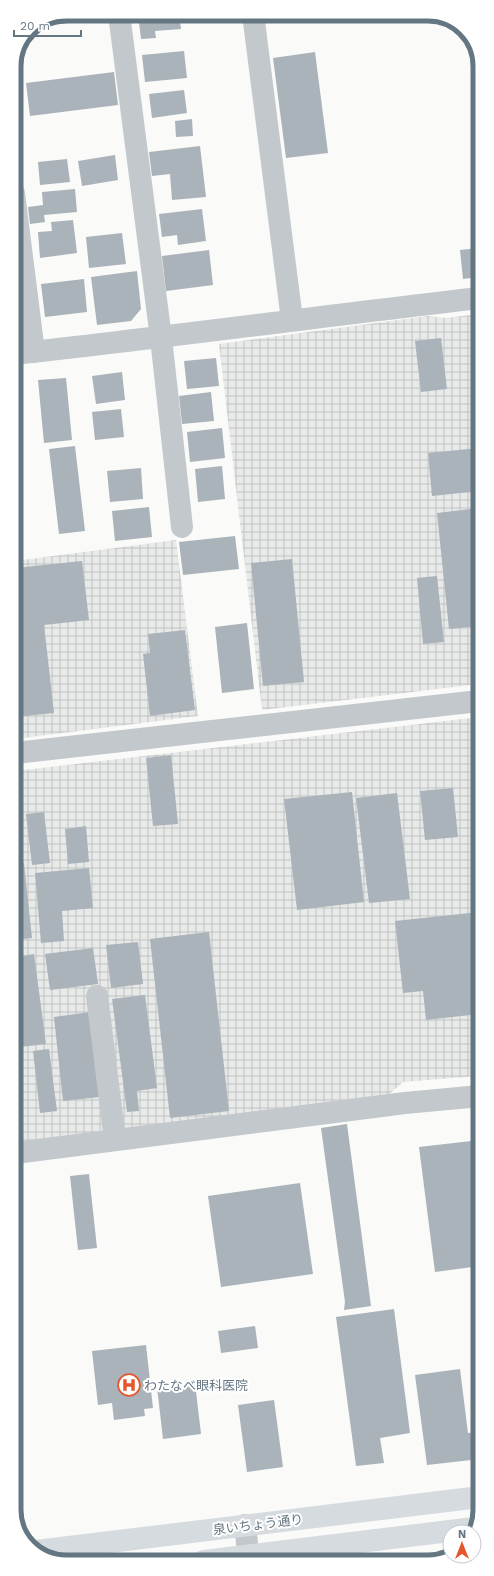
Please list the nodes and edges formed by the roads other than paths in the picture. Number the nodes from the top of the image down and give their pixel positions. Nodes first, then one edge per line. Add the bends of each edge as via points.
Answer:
1 (119, 21) edge
2 (254, 21) edge
3 (473, 299) edge
4 (21, 305) edge
5 (292, 320) junction
6 (161, 338) junction
7 (24, 353) edge
8 (182, 527) dead end
9 (473, 702) edge
10 (21, 752) edge
11 (97, 996) dead end
12 (473, 1097) edge
13 (115, 1140) junction
14 (21, 1152) edge
15 (473, 1498) edge
16 (245, 1526) junction
17 (442, 1532) edge
18 (45, 1550) edge
19 (248, 1555) edge
20 (271, 1555) edge

1 - 6 street
2 - 5 street
3 - 5 street
4 - 7 street
5 - 6 street
6 - 7 street
6 - 8 street
9 - 10 street
11 - 13 street
12 - 13 street
13 - 14 street
15 - 16 main road, 泉いちょう通り
16 - 18 main road, 泉いちょう通り
16 - 19 street
17 - 20 main road

